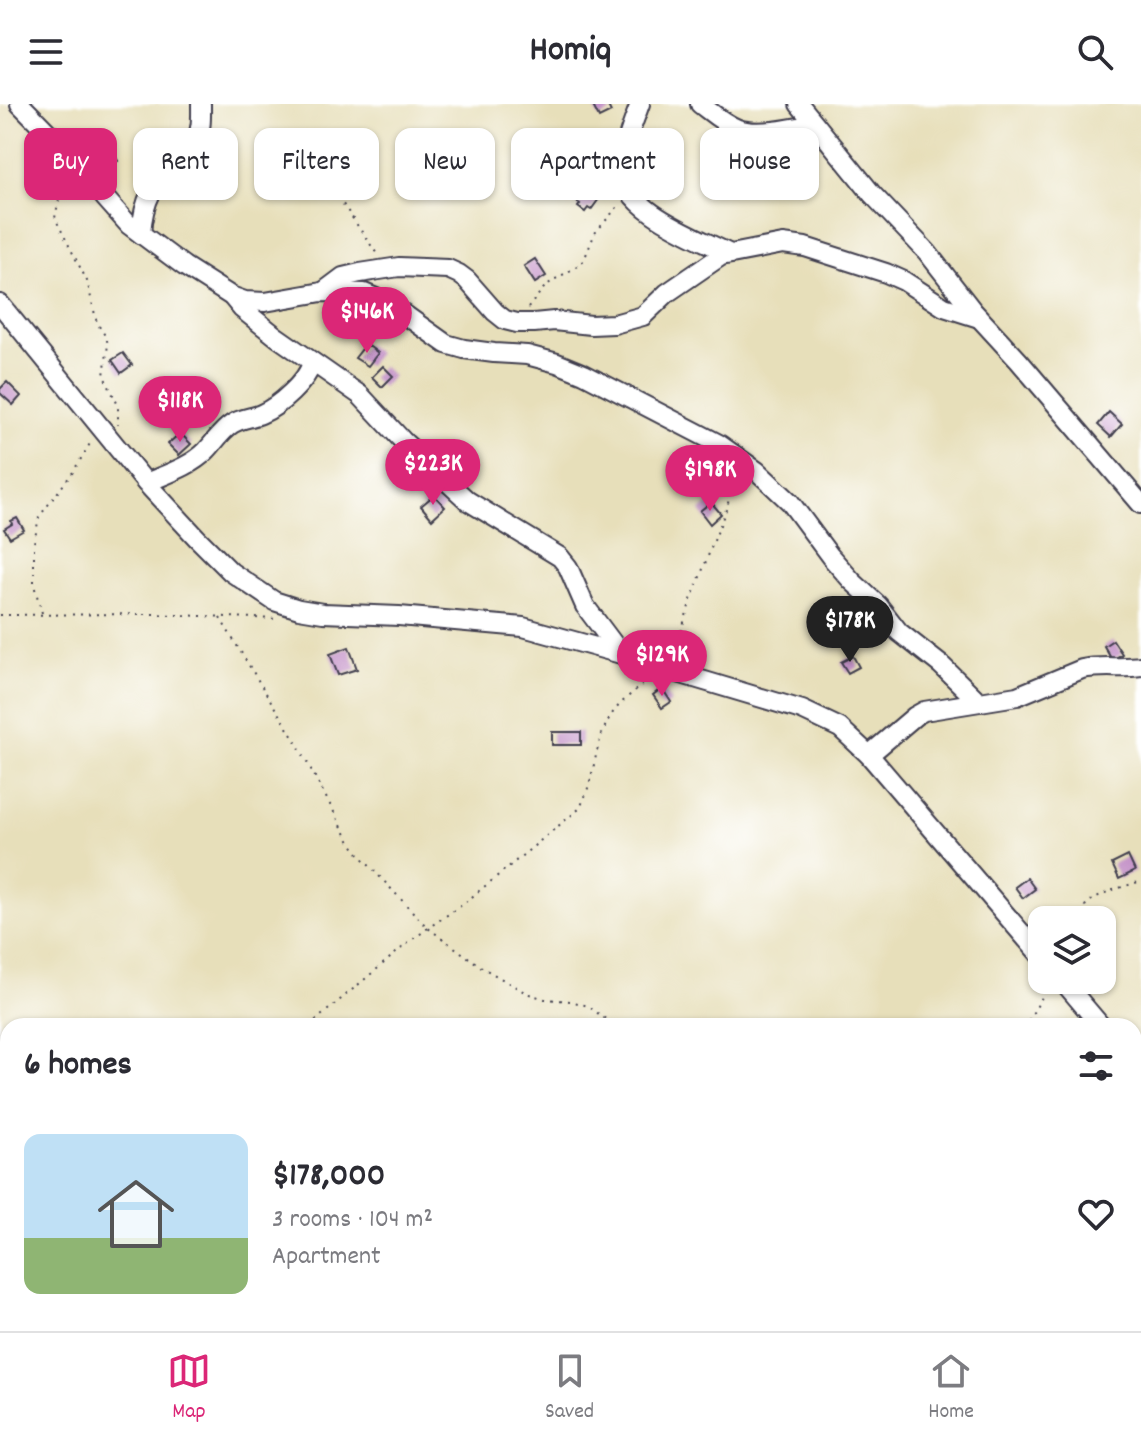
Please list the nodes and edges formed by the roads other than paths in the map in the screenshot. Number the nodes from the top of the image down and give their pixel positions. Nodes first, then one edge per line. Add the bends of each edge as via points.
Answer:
1 (20, 104) edge
2 (201, 104) edge
3 (640, 104) edge
4 (700, 104) edge
5 (799, 104) edge
6 (814, 124) junction
7 (141, 234) junction
8 (730, 254) junction
9 (322, 292) junction
10 (231, 296) junction
11 (0, 304) edge
12 (979, 318) junction
13 (312, 362) junction
14 (146, 483) junction
15 (1141, 504) edge
16 (621, 654) junction
17 (1141, 666) edge
18 (979, 702) junction
19 (869, 755) junction
20 (1028, 941) edge
21 (1074, 994) edge
22 (1094, 1018) edge

1 - 7 street
2 - 7 street via 197,140 152,190
3 - 8 street via 622,167 624,181 653,214
4 - 6 street via 741,130
5 - 6 street
6 - 12 street
7 - 10 street
8 - 9 street via 685,280 643,316 614,324 505,320 467,280 448,269 388,268 343,277
8 - 12 street via 783,244 805,247 886,273 944,307
9 - 10 street via 265,302
9 - 18 street via 377,298 446,344 557,363 740,457 790,502 830,556 899,632
10 - 13 street
11 - 14 street
12 - 15 street
13 - 14 street via 303,380 270,409 233,423 194,461
13 - 16 street via 360,395 468,501 560,557 585,606
14 - 16 street via 231,572 274,601 323,613 523,627
16 - 19 street via 802,710 840,728
17 - 18 street via 1082,669 1017,696
18 - 19 street via 924,711
19 - 20 street
21 - 22 street

